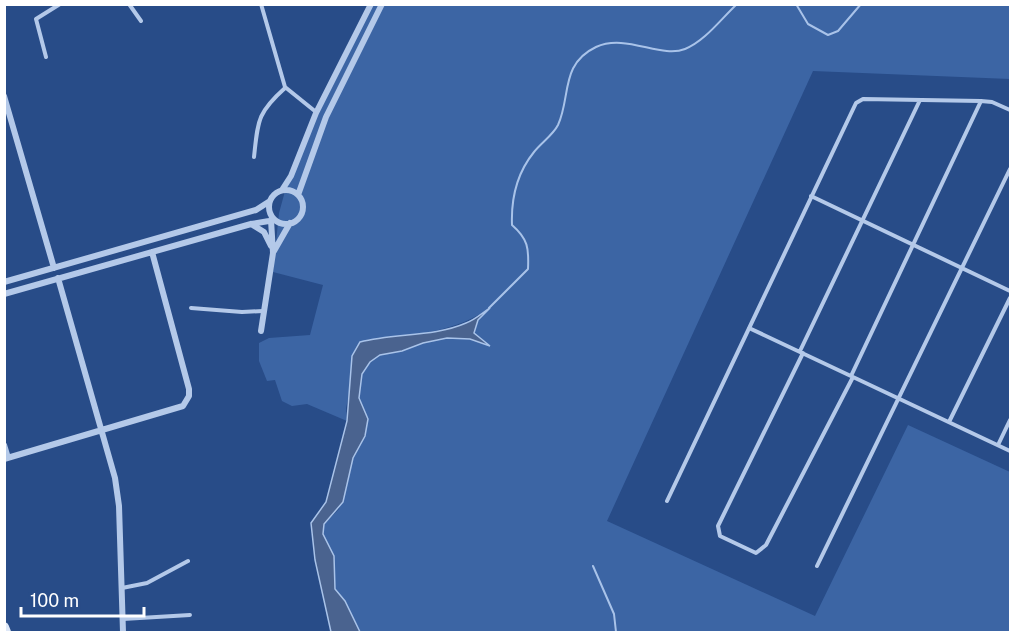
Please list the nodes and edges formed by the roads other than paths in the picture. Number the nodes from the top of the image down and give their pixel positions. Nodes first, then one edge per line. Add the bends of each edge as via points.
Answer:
1 (60, 4) edge
2 (129, 4) edge
3 (261, 4) edge
4 (371, 4) edge
5 (382, 4) edge
6 (141, 21) dead end
7 (46, 57) dead end
8 (285, 87) junction
9 (4, 96) edge
10 (920, 100) junction
11 (981, 101) junction
12 (1011, 110) edge
13 (316, 113) junction
14 (254, 157) dead end
15 (1011, 169) edge
16 (282, 190) junction
17 (298, 195) junction
18 (811, 196) junction
19 (270, 201) junction
20 (273, 220) junction
21 (862, 221) junction
22 (290, 223) junction
23 (251, 224) junction
24 (913, 245) junction
25 (152, 252) junction
26 (273, 253) junction
27 (54, 268) junction
28 (962, 269) junction
29 (58, 278) junction
30 (4, 282) edge
31 (1011, 291) edge
32 (4, 294) edge
33 (1011, 298) edge
34 (191, 308) dead end
35 (263, 311) junction
36 (749, 328) junction
37 (261, 331) dead end
38 (802, 352) junction
39 (852, 376) junction
40 (899, 399) junction
41 (1011, 420) edge
42 (949, 422) junction
43 (101, 431) junction
44 (4, 445) edge
45 (999, 445) junction
46 (1011, 451) edge
47 (6, 458) edge
48 (667, 501) dead end
49 (188, 561) dead end
50 (817, 566) dead end
51 (122, 588) junction
52 (190, 615) dead end
53 (122, 619) junction
54 (4, 627) edge
55 (6, 633) edge
56 (123, 633) edge

1 - 7 lane via 36,19
2 - 6 lane
3 - 8 lane
4 - 13 street
5 - 17 street via 326,117
8 - 13 lane
8 - 14 lane via 261,113
9 - 27 street
10 - 11 lane
10 - 18 lane via 863,99 856,103
10 - 21 lane
11 - 12 lane
11 - 24 lane
13 - 16 street
15 - 28 lane
16 - 17 street
16 - 19 street
17 - 22 street via 302,211
18 - 21 lane
18 - 36 lane
19 - 20 street
19 - 27 street via 256,210
20 - 22 street
20 - 23 street
20 - 26 street
21 - 24 lane
21 - 38 lane
22 - 26 street
23 - 25 street
23 - 26 street via 264,232
24 - 28 lane
24 - 39 lane
25 - 29 street
25 - 43 street via 189,396 183,406
26 - 35 street
27 - 30 street
28 - 31 lane
28 - 40 lane
29 - 32 street
29 - 43 street
33 - 42 lane
34 - 35 lane
35 - 37 street
36 - 38 lane
36 - 48 lane
38 - 39 lane
38 - 39 lane via 718,526 720,536 756,553 766,545
39 - 40 lane
40 - 42 lane
40 - 50 lane
41 - 45 lane
42 - 45 lane
43 - 47 street
43 - 51 street via 119,506
44 - 47 street
45 - 46 lane
49 - 51 lane via 147,583
51 - 53 street
52 - 53 lane
53 - 56 street
54 - 55 street

